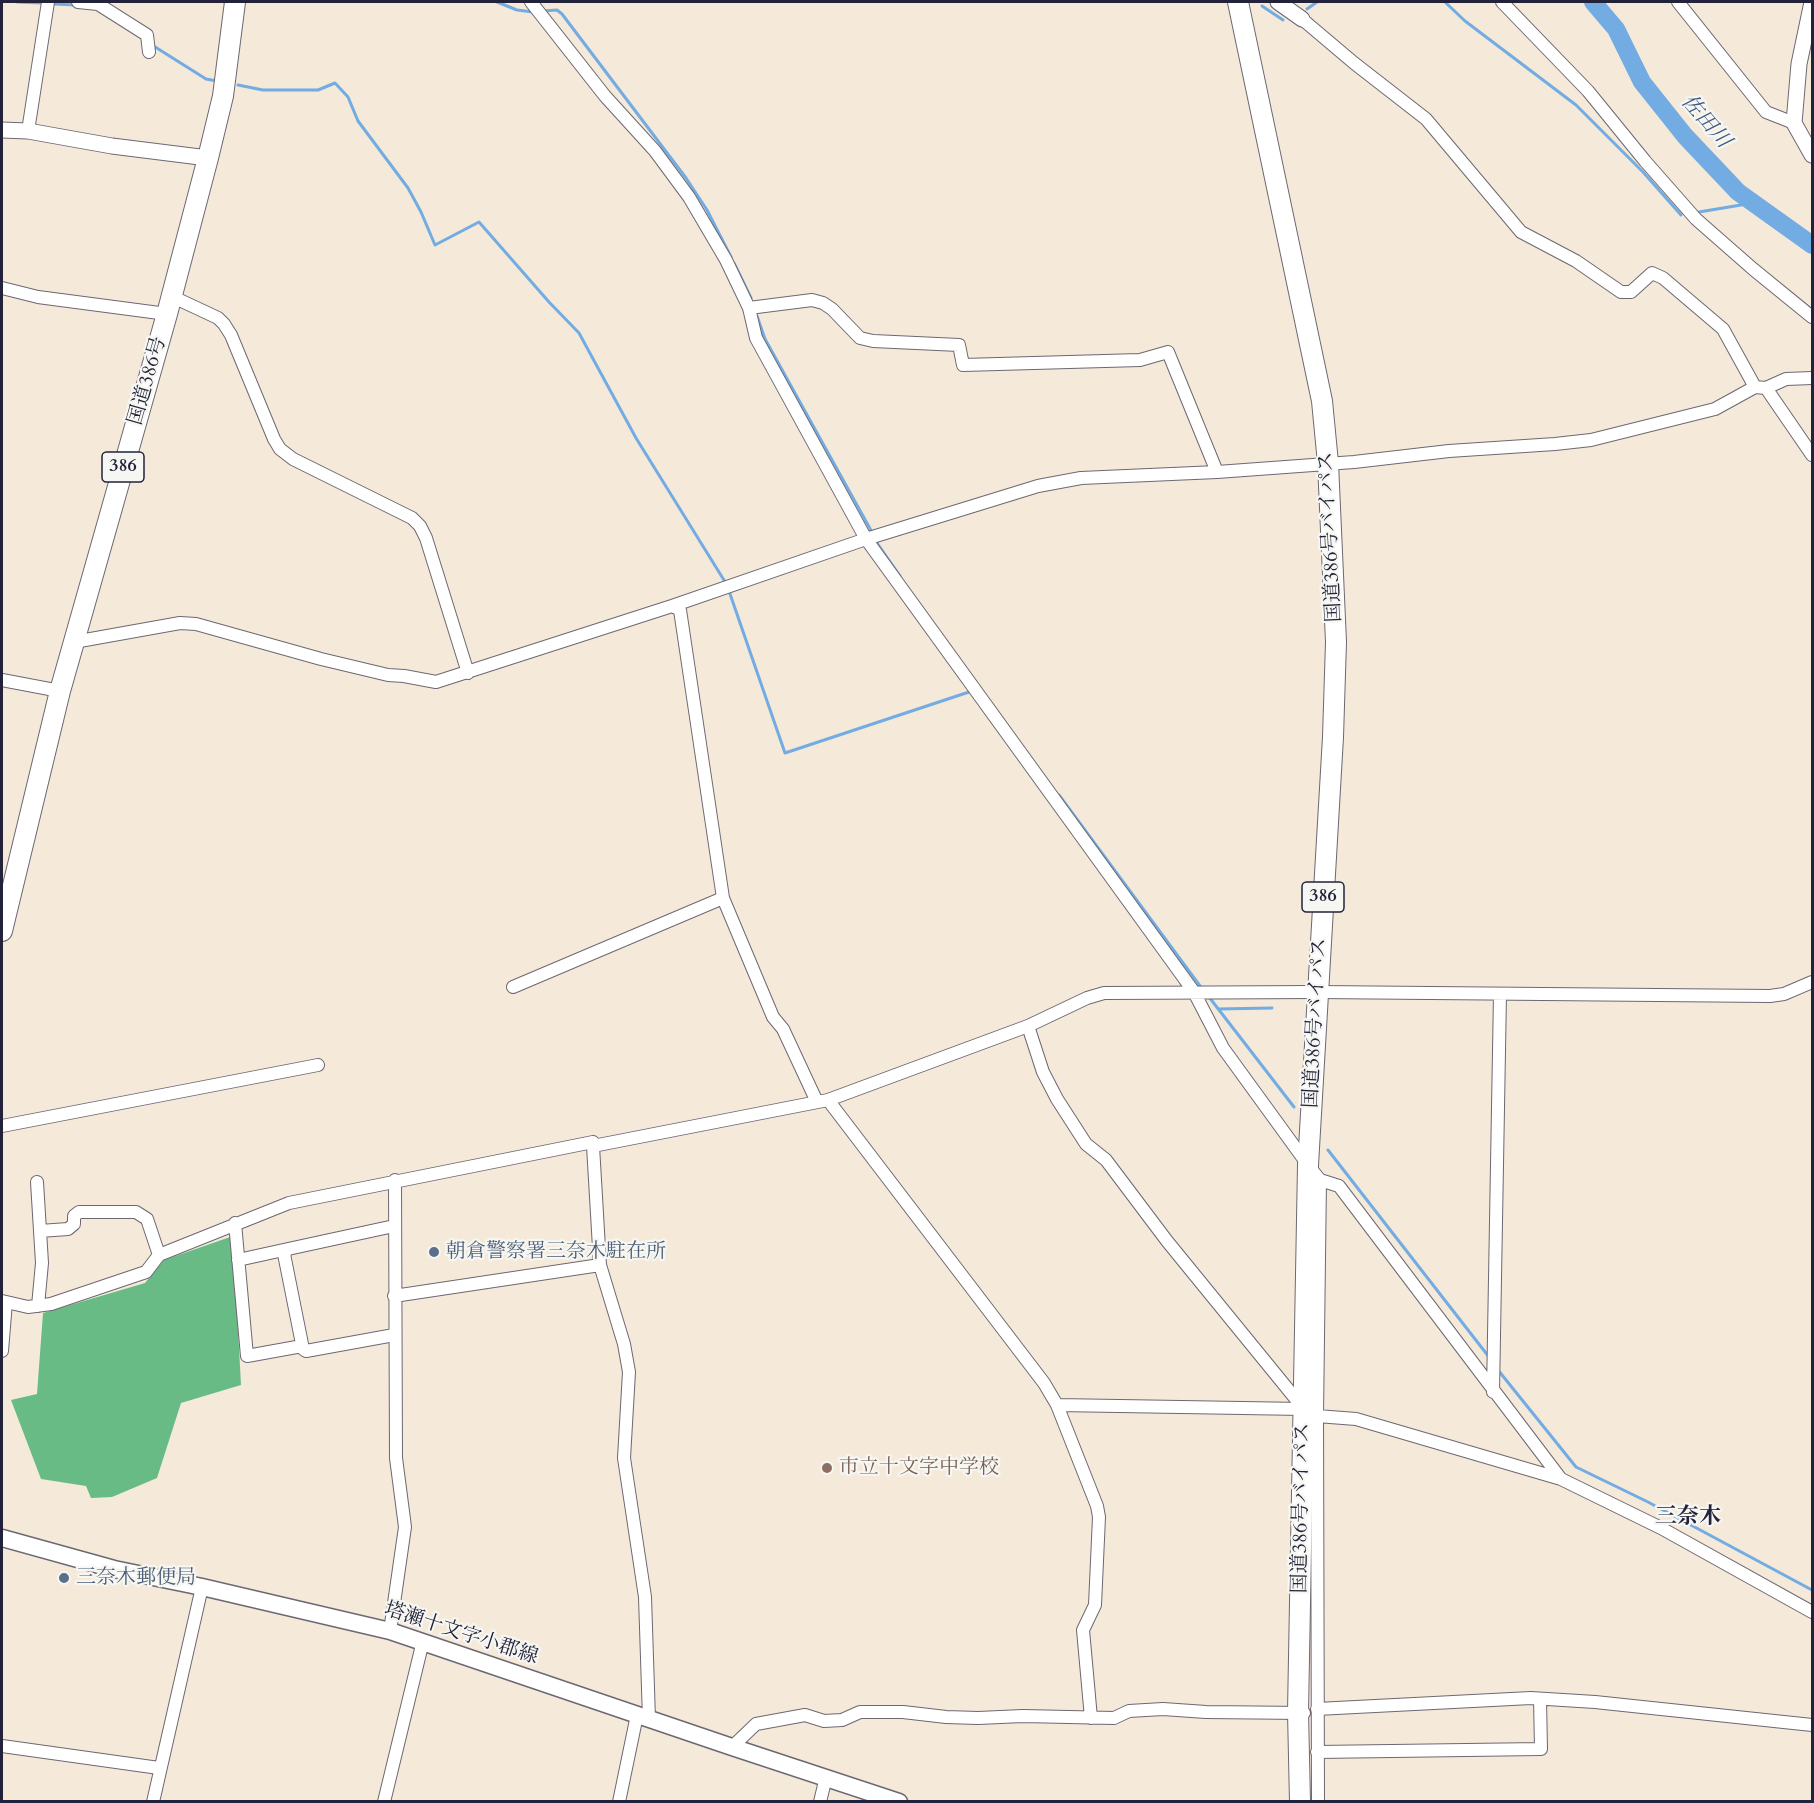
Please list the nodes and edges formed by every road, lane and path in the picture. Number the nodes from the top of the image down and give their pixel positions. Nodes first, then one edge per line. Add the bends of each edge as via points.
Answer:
1 (48, 2) edge
2 (78, 2) edge
3 (235, 2) edge
4 (531, 2) edge
5 (1238, 2) edge
6 (1278, 2) edge
7 (1502, 2) edge
8 (1678, 2) edge
9 (1812, 2) edge
10 (1302, 19) joint
11 (148, 51) dead end
12 (1794, 123) junction
13 (2, 130) edge
14 (28, 131) junction
15 (1812, 156) edge
16 (208, 158) junction
17 (2, 288) edge
18 (169, 305) junction
19 (749, 308) junction
20 (1812, 317) edge
21 (1812, 378) edge
22 (1760, 388) junction
23 (1812, 456) edge
24 (1328, 463) junction
25 (1217, 472) junction
26 (866, 539) junction
27 (672, 606) junction
28 (74, 642) junction
29 (468, 673) junction
30 (2, 680) edge
31 (60, 691) junction
32 (723, 898) junction
33 (4, 910) edge
34 (2, 931) edge
35 (1812, 982) edge
36 (513, 987) dead end
37 (1194, 992) junction
38 (1317, 992) junction
39 (1500, 998) junction
40 (1028, 1026) junction
41 (318, 1065) dead end
42 (823, 1101) junction
43 (2, 1126) edge
44 (593, 1146) junction
45 (1308, 1165) junction
46 (395, 1180) junction
47 (1320, 1180) junction
48 (37, 1182) dead end
49 (235, 1224) junction
50 (394, 1226) junction
51 (40, 1231) junction
52 (288, 1249) junction
53 (159, 1255) junction
54 (238, 1260) junction
55 (600, 1265) junction
56 (394, 1296) junction
57 (4, 1302) edge
58 (39, 1306) junction
59 (394, 1335) junction
60 (302, 1346) junction
61 (2, 1351) edge
62 (1493, 1392) junction
63 (1057, 1405) junction
64 (1311, 1412) junction
65 (1561, 1479) junction
66 (2, 1538) edge
67 (202, 1587) junction
68 (1812, 1612) edge
69 (390, 1631) junction
70 (423, 1641) junction
71 (1540, 1699) junction
72 (1311, 1711) junction
73 (643, 1717) junction
74 (1091, 1718) junction
75 (1812, 1725) edge
76 (2, 1746) edge
77 (732, 1747) junction
78 (1317, 1752) junction
79 (159, 1768) junction
80 (826, 1777) junction
81 (153, 1802) edge
82 (384, 1802) edge
83 (618, 1802) edge
84 (820, 1802) edge
85 (899, 1802) edge
86 (1300, 1802) edge
87 (1318, 1802) edge

1 - 14 street
2 - 11 street via 98,4 147,35
3 - 16 highway, 国道386号 / 386 via 224,96
4 - 19 street via 670,170 726,260
5 - 24 highway, 国道386号バイパス / 386 via 1322,401
6 - 10 street
7 - 20 street via 1588,91 1696,219
8 - 12 street via 1766,112
9 - 12 street via 1799,64
10 - 22 street via 1426,119 1521,232 1576,261 1622,292 1631,292 1652,273 1663,278 1723,328
12 - 15 street
13 - 14 street
14 - 16 street
16 - 18 highway, 国道386号 / 386
17 - 18 street via 38,297
18 - 28 highway, 国道386号 / 386
18 - 29 street via 218,318 224,324 280,449 412,518 420,526
19 - 25 street via 812,300 832,309 860,338 959,345 963,365 1140,360 1168,352
19 - 26 street via 756,338
21 - 22 street via 1786,379
22 - 23 street
22 - 24 street via 1715,409 1591,440
24 - 25 street
24 - 38 highway, 国道386号バイパス / 386 via 1336,642
25 - 26 street via 1055,482
26 - 27 street
26 - 37 street
27 - 29 street
27 - 32 street via 680,610
28 - 29 street via 180,623 209,627 388,675 436,682
28 - 31 highway, 国道386号 / 386
30 - 31 street
31 - 33 highway, 国道386号 / 386
32 - 36 street
32 - 42 street via 773,1017
33 - 34 highway, 国道386号 / 386
35 - 39 street via 1770,996
37 - 38 street
37 - 40 street via 1104,993
37 - 45 street via 1222,1048
38 - 39 street
38 - 45 highway, 国道386号バイパス / 386
39 - 62 street
40 - 42 street
40 - 64 street via 1043,1072 1086,1144 1107,1160 1167,1241
41 - 43 street
42 - 44 street
42 - 63 street via 1044,1383
44 - 46 street via 593,1142
44 - 55 street
45 - 47 street
45 - 64 highway, 国道386号バイパス / 386
46 - 49 street via 289,1203
46 - 50 street
47 - 62 street via 1339,1186
47 - 64 street
48 - 51 street
49 - 53 street
49 - 54 street
50 - 52 street
50 - 56 street
51 - 53 street via 68,1229 79,1212 136,1212 147,1219
51 - 58 street
52 - 54 street
52 - 60 street via 284,1254
53 - 58 street via 146,1272
54 - 60 street via 247,1356
55 - 56 street
55 - 73 street via 624,1344 628,1372 624,1452 645,1597
56 - 59 street
57 - 58 street
57 - 61 street
59 - 60 street via 306,1351
59 - 69 street via 396,1458 405,1527
62 - 65 street
63 - 64 street
63 - 74 street via 1099,1517 1095,1605 1083,1630
64 - 65 street via 1356,1419
64 - 72 highway, 国道386号バイパス / 386
65 - 68 street via 1661,1528
66 - 67 main road, 塔瀬十文字小郡線 via 114,1569
67 - 69 main road, 塔瀬十文字小郡線
67 - 79 street
69 - 70 main road, 塔瀬十文字小郡線
70 - 73 main road, 塔瀬十文字小郡線
70 - 82 street
71 - 72 street
71 - 75 street
71 - 78 street via 1541,1749
72 - 74 street via 1163,1709
72 - 78 street
72 - 86 highway, 国道386号バイパス / 386
73 - 77 main road, 塔瀬十文字小郡線
73 - 83 street
74 - 77 street via 968,1718 903,1712 860,1713 824,1721 805,1715 756,1724
76 - 79 street
77 - 80 main road, 塔瀬十文字小郡線
78 - 87 street
79 - 81 street
80 - 84 street
80 - 85 main road, 塔瀬十文字小郡線

